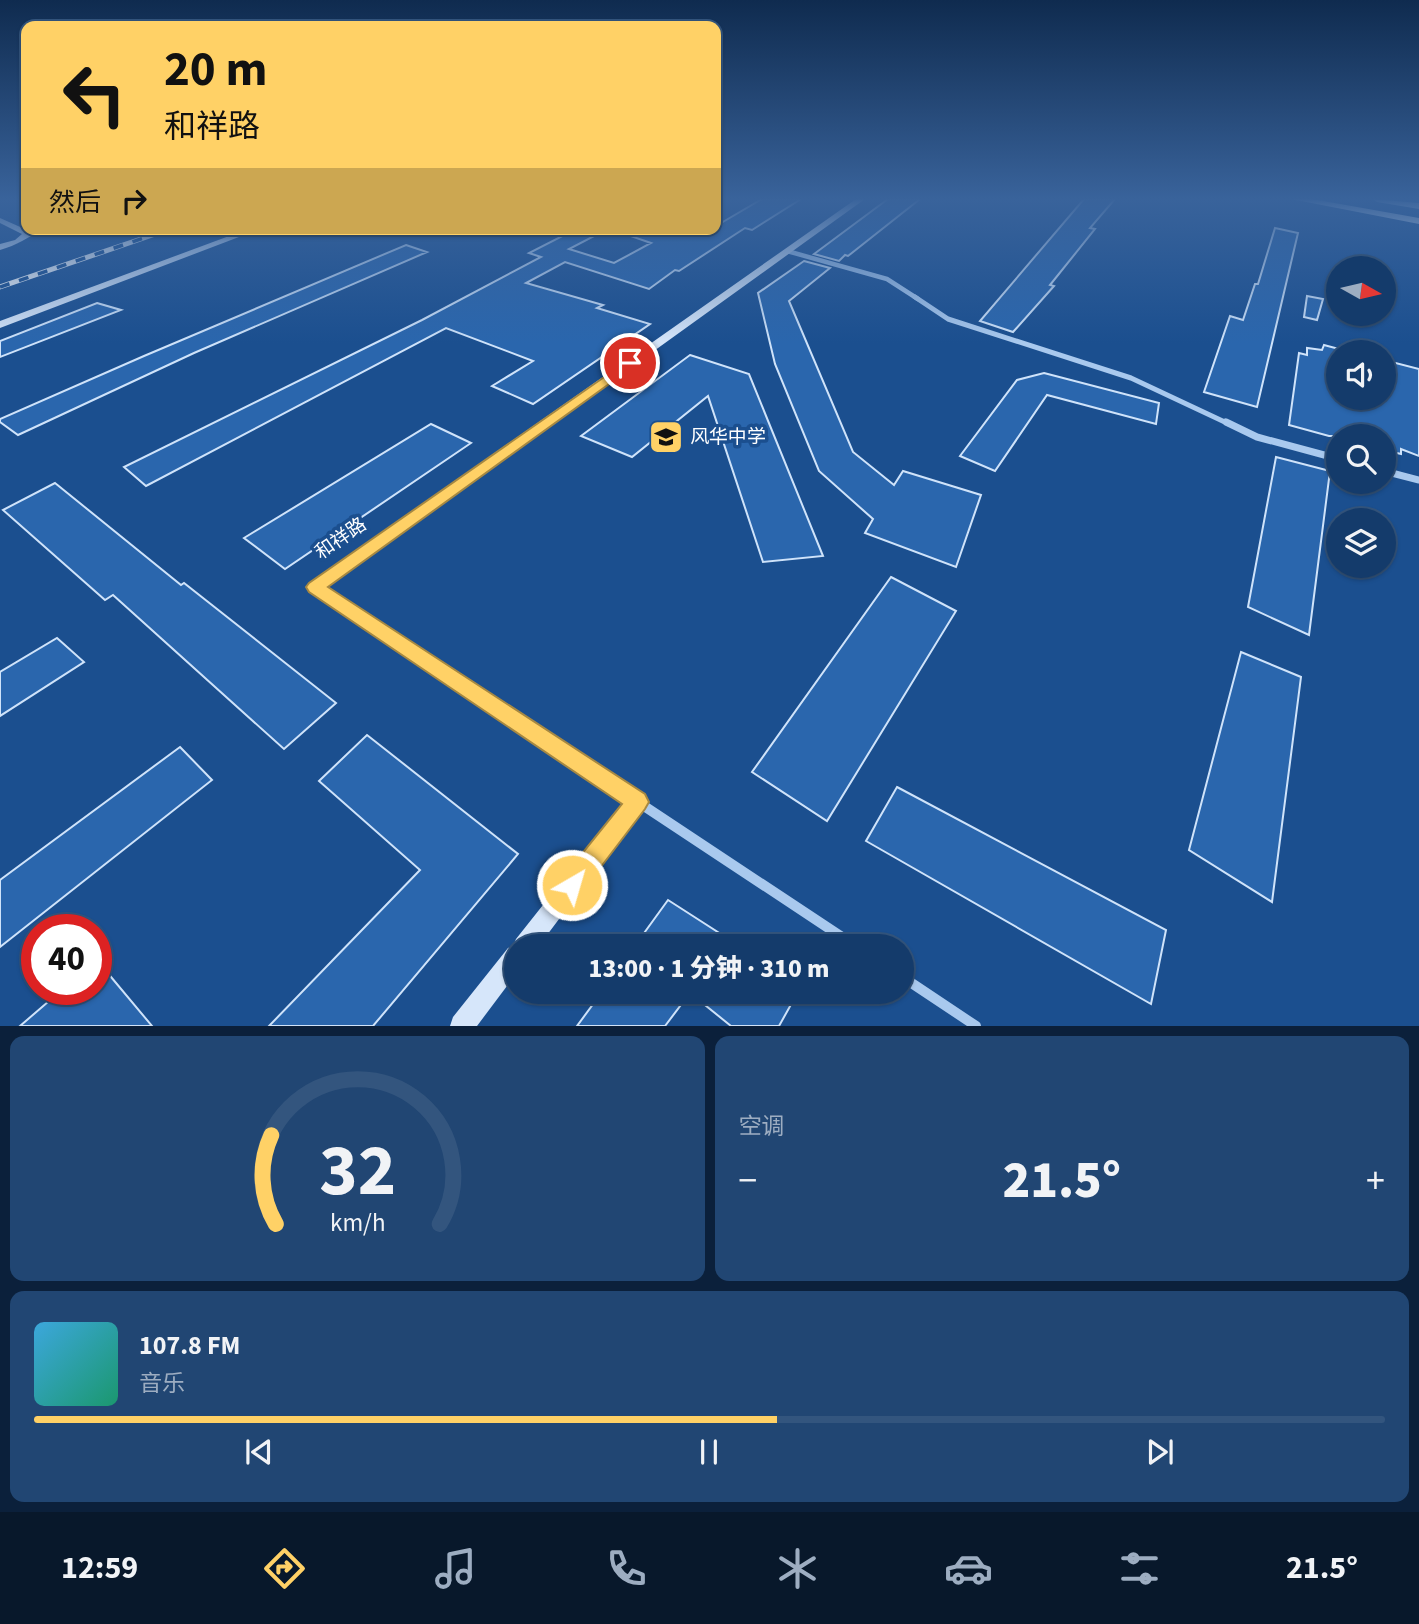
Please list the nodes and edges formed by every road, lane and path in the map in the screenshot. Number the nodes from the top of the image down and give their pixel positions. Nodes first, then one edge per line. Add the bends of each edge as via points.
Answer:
1 (193, 247) edge
2 (209, 247) edge
3 (793, 247) edge
4 (787, 251) junction
5 (0, 318) edge
6 (0, 326) edge
7 (1326, 456) edge
8 (1396, 474) edge
9 (1419, 480) edge
10 (637, 802) junction
11 (534, 934) edge
12 (837, 934) edge
13 (504, 972) edge
14 (914, 985) edge
15 (462, 1026) edge
16 (976, 1026) edge

1 - 5 street
2 - 6 street
3 - 4 street, 和祥路
4 - 7 street via 887,279 948,319 1131,379 1257,437
4 - 10 street, 和祥路 via 315,587
8 - 9 street
10 - 11 street
10 - 12 street
13 - 15 street
14 - 16 street

